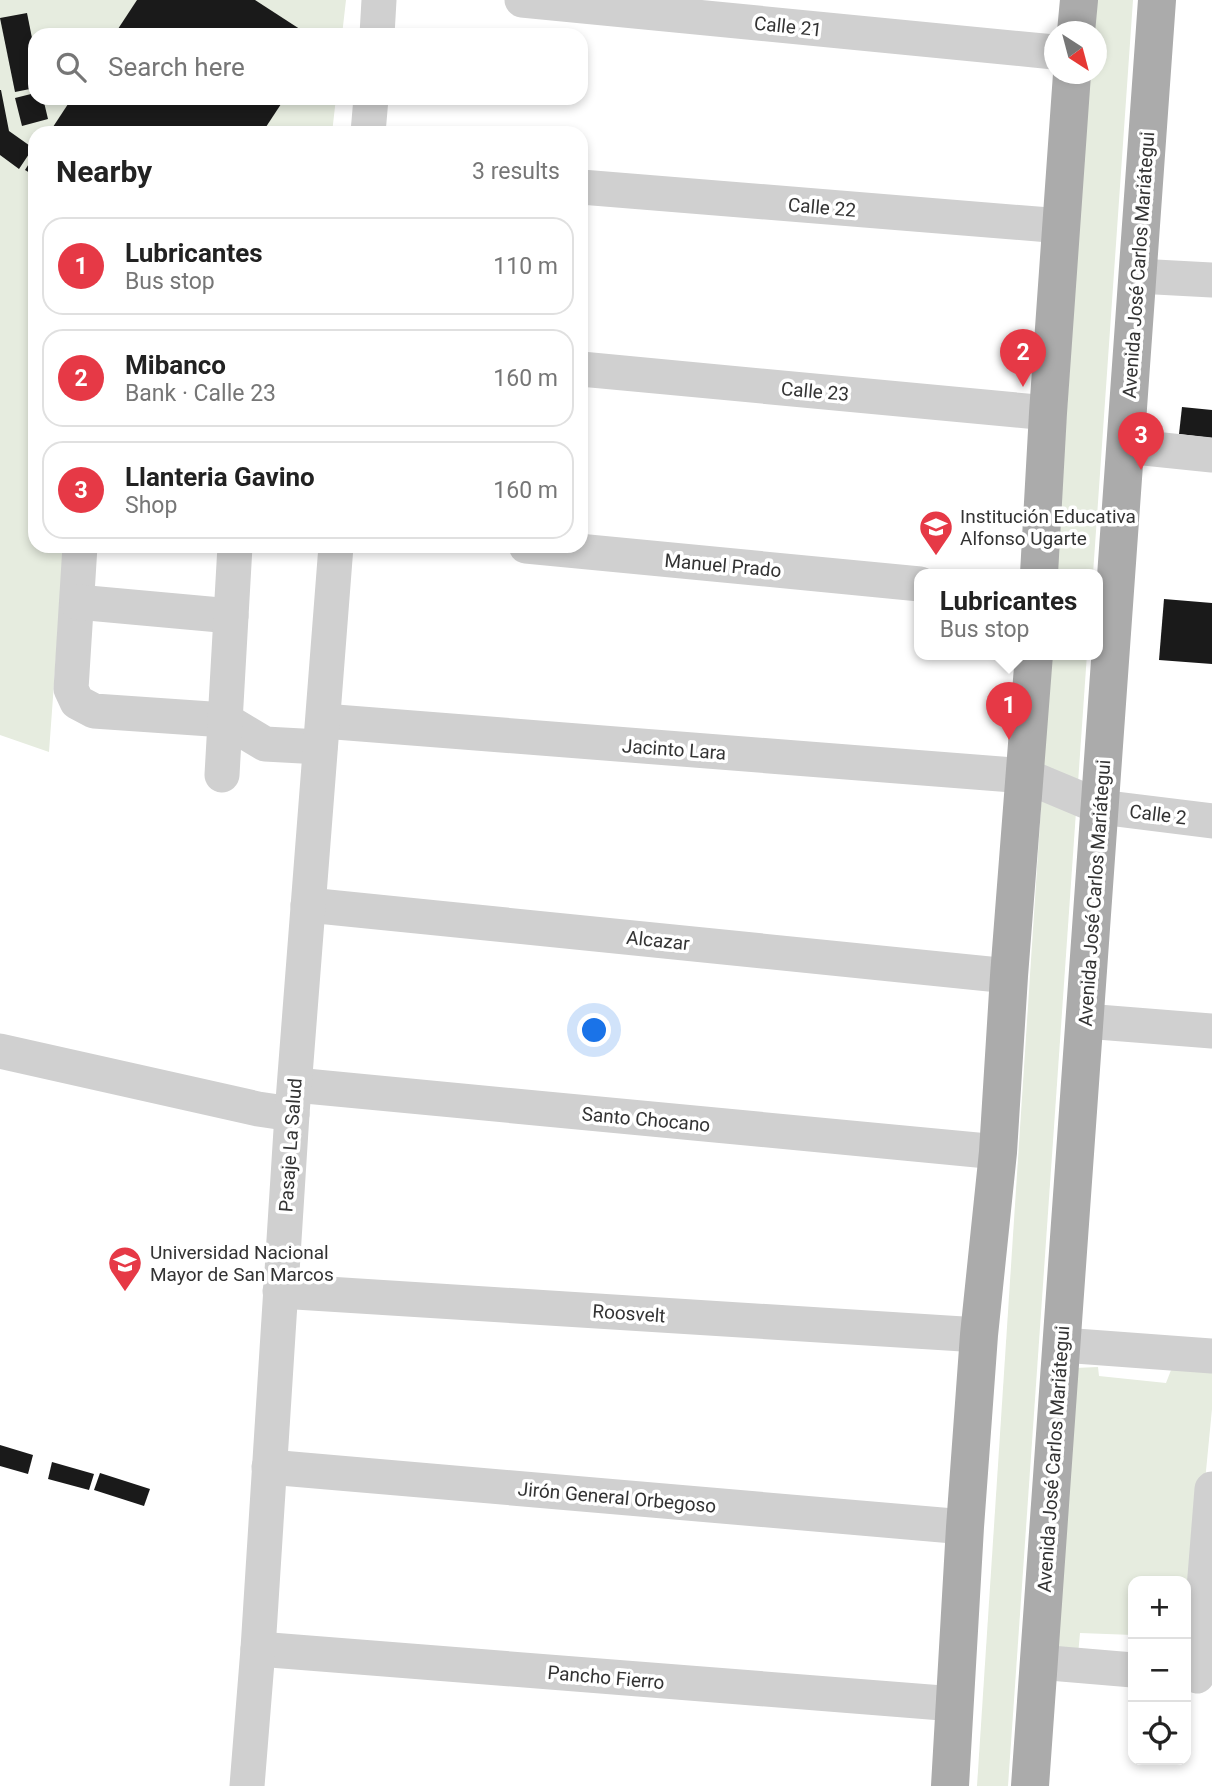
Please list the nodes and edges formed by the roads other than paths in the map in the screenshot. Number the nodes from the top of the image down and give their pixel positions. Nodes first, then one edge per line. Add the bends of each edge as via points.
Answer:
1 (379, 0) edge
2 (522, 0) edge
3 (1079, 0) edge
4 (1157, 0) edge
5 (1077, 21) edge
6 (377, 28) edge
7 (1044, 51) edge
8 (1071, 84) edge
9 (370, 105) edge
10 (369, 126) edge
11 (588, 188) edge
12 (1062, 226) junction
13 (1136, 276) junction
14 (1212, 281) edge
15 (588, 370) edge
16 (1048, 413) junction
17 (1125, 446) junction
18 (1212, 456) edge
19 (588, 552) edge
20 (80, 553) edge
21 (235, 553) edge
22 (335, 553) edge
23 (1039, 569) edge
24 (914, 583) edge
25 (77, 602) junction
26 (231, 616) junction
27 (1034, 660) edge
28 (225, 720) junction
29 (321, 734) junction
30 (222, 775) dead end
31 (1026, 776) junction
32 (1100, 807) junction
33 (1212, 821) edge
34 (308, 905) junction
35 (1009, 976) junction
36 (1085, 1021) junction
37 (1212, 1031) edge
38 (0, 1051) edge
39 (293, 1100) junction
40 (998, 1152) junction
41 (279, 1291) junction
42 (979, 1335) junction
43 (1062, 1345) junction
44 (1212, 1356) edge
45 (269, 1467) junction
46 (1212, 1489) edge
47 (965, 1527) junction
48 (258, 1650) junction
49 (1038, 1662) junction
50 (1128, 1670) edge
51 (1198, 1676) edge
52 (955, 1704) junction
53 (247, 1786) edge
54 (950, 1786) edge
55 (1030, 1786) edge

1 - 6 street
2 - 7 street, Calle 21
3 - 5 main road
4 - 13 main road, Avenida José Carlos Mariátegui
8 - 12 main road
9 - 10 street
11 - 12 street, Calle 22
12 - 16 main road
13 - 14 street
13 - 17 main road, Avenida José Carlos Mariátegui
15 - 16 street, Calle 23
16 - 23 main road
17 - 18 street
17 - 32 main road, Avenida José Carlos Mariátegui
19 - 24 street, Manuel Prado
20 - 25 street
21 - 26 street
22 - 29 street, Pasaje La Salud
25 - 26 street
25 - 28 street via 71,689 78,702 94,711
26 - 28 street
27 - 31 main road
28 - 29 street, Jacinto Lara via 265,744
28 - 30 street
29 - 31 street, Jacinto Lara
29 - 34 street, Pasaje La Salud
31 - 32 street, Calle 2
31 - 35 main road
32 - 33 street, Calle 2
32 - 36 main road, Avenida José Carlos Mariátegui
34 - 35 street, Alcazar
34 - 39 street, Pasaje La Salud
35 - 40 main road
36 - 37 street
36 - 43 main road, Avenida José Carlos Mariátegui
38 - 39 street, Santo Chocano via 258,1109
39 - 40 street, Santo Chocano
39 - 41 street, Pasaje La Salud
40 - 42 main road
41 - 42 street, Roosvelt
41 - 45 street, Pasaje La Salud
42 - 47 main road
43 - 44 street
43 - 49 main road, Avenida José Carlos Mariátegui
45 - 47 street, Jirón General Orbegoso
45 - 48 street, Pasaje La Salud
46 - 51 street
47 - 52 main road
48 - 52 street, Pancho Fierro
48 - 53 street, Pasaje La Salud
49 - 50 street
49 - 55 main road, Avenida José Carlos Mariátegui
52 - 54 main road

